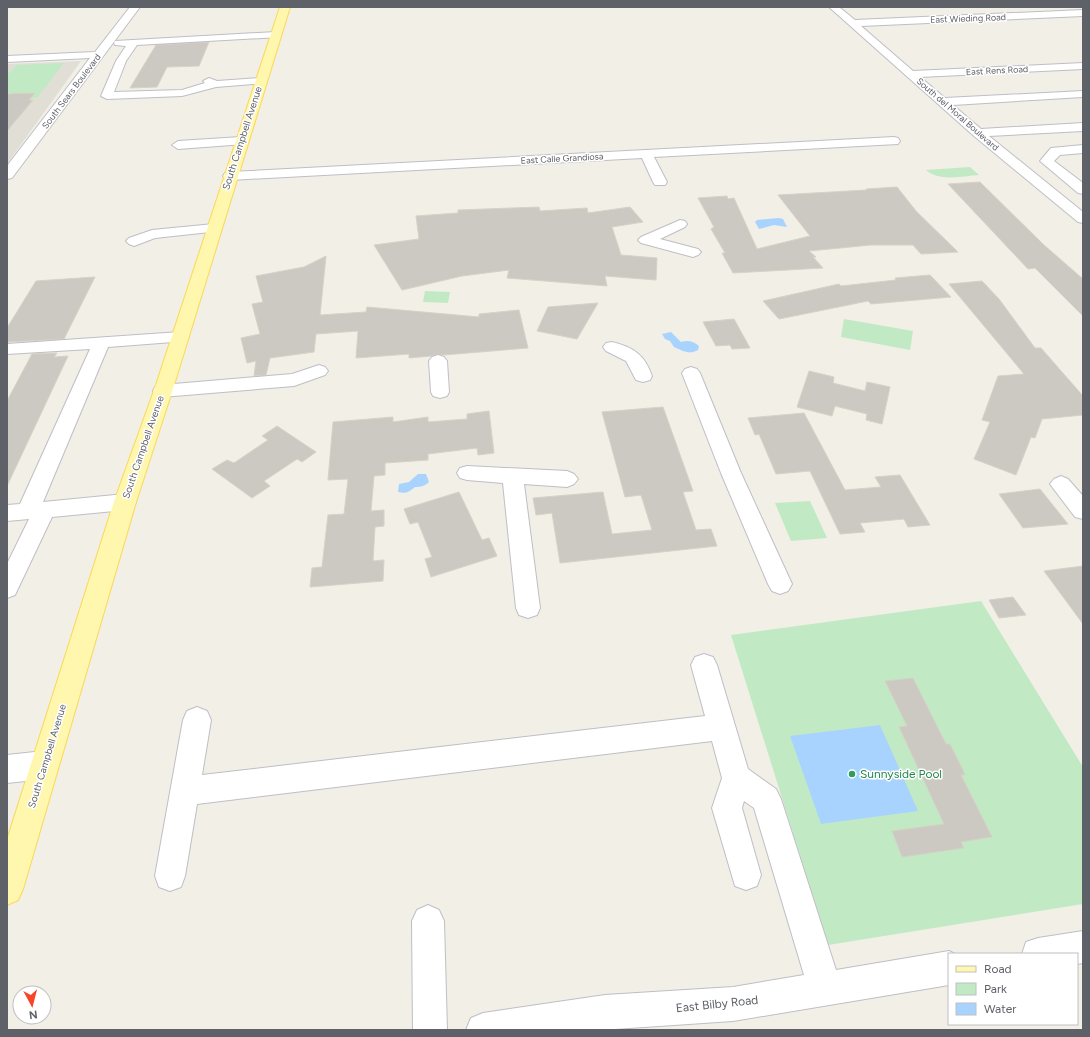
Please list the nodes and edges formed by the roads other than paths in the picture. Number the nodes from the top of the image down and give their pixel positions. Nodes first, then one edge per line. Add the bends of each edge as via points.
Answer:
1 (135, 7) edge
2 (285, 7) edge
3 (834, 7) edge
4 (865, 13) dead end
5 (1082, 15) edge
6 (900, 21) junction
7 (852, 23) junction
8 (276, 35) junction
9 (134, 42) junction
10 (108, 43) junction
11 (99, 55) junction
12 (7, 59) edge
13 (1083, 66) edge
14 (912, 74) junction
15 (114, 80) junction
16 (78, 82) junction
17 (260, 82) junction
18 (62, 84) dead end
19 (1083, 94) edge
20 (943, 102) junction
21 (1083, 127) edge
22 (978, 133) junction
23 (241, 141) junction
24 (894, 141) dead end
25 (178, 145) dead end
26 (1083, 149) edge
27 (646, 154) junction
28 (9, 168) edge
29 (230, 176) junction
30 (660, 182) dead end
31 (1083, 190) edge
32 (1083, 220) edge
33 (680, 224) dead end
34 (214, 228) junction
35 (134, 241) dead end
36 (693, 252) dead end
37 (180, 337) junction
38 (100, 344) dead end
39 (612, 347) dead end
40 (7, 349) edge
41 (438, 361) dead end
42 (691, 373) dead end
43 (643, 376) dead end
44 (164, 386) junction
45 (440, 392) dead end
46 (467, 473) dead end
47 (513, 476) junction
48 (567, 479) dead end
49 (1061, 484) dead end
50 (125, 502) junction
51 (36, 511) junction
52 (1083, 511) edge
53 (7, 513) edge
54 (780, 584) dead end
55 (7, 588) edge
56 (528, 608) dead end
57 (704, 665) dead end
58 (197, 720) dead end
59 (722, 727) junction
60 (44, 766) junction
61 (7, 769) edge
62 (736, 778) junction
63 (185, 791) junction
64 (746, 875) dead end
65 (170, 876) dead end
66 (7, 889) edge
67 (428, 921) dead end
68 (1083, 947) edge
69 (1044, 953) edge
70 (948, 968) edge
71 (825, 988) junction
72 (606, 1021) edge
73 (430, 1030) edge
74 (483, 1030) edge

1 - 10 street, South Sears Boulevard
2 - 8 main road, South Campbell Avenue
3 - 7 street, South del Moral Boulevard
4 - 6 street via 885,14
5 - 6 street, East Wieding Road via 1053,21 1042,15
6 - 7 street, East Wieding Road
7 - 14 street, South del Moral Boulevard
8 - 9 street
8 - 17 main road, South Campbell Avenue
9 - 10 street
9 - 15 street via 121,61
10 - 11 street, South Sears Boulevard
11 - 12 street
11 - 16 street, South Sears Boulevard
13 - 14 street, East Rens Road
14 - 20 street, South del Moral Boulevard
15 - 16 street
15 - 17 street via 107,96 182,93 212,82
16 - 18 street
16 - 28 street, South Sears Boulevard
17 - 23 main road, South Campbell Avenue
19 - 20 street
20 - 22 street, South del Moral Boulevard
21 - 22 street
22 - 32 street, South del Moral Boulevard
23 - 25 street
23 - 29 main road, South Campbell Avenue
24 - 27 street, East Calle Grandiosa
26 - 31 street via 1056,151 1047,161
27 - 29 street, East Calle Grandiosa
27 - 30 street
29 - 34 main road, South Campbell Avenue
33 - 36 street via 646,240
34 - 35 street via 152,234
34 - 37 main road, South Campbell Avenue
37 - 40 street
37 - 44 main road, South Campbell Avenue
38 - 51 street
39 - 43 street via 637,361
41 - 45 street
42 - 54 street via 731,473
44 - 44 street via 294,380 319,371 279,369 243,372
44 - 50 main road, South Campbell Avenue
46 - 47 street
47 - 48 street
47 - 56 street
49 - 52 street
50 - 51 street
50 - 60 main road, South Campbell Avenue
51 - 53 street
51 - 55 street
57 - 59 street
58 - 63 street
59 - 62 street
59 - 63 street
60 - 61 street
60 - 66 main road, South Campbell Avenue
62 - 64 street via 727,808
62 - 71 street via 766,800
63 - 65 street
67 - 73 street
68 - 69 street
70 - 71 street, East Bilby Road
71 - 72 street, East Bilby Road via 733,1004
72 - 74 street, East Bilby Road

